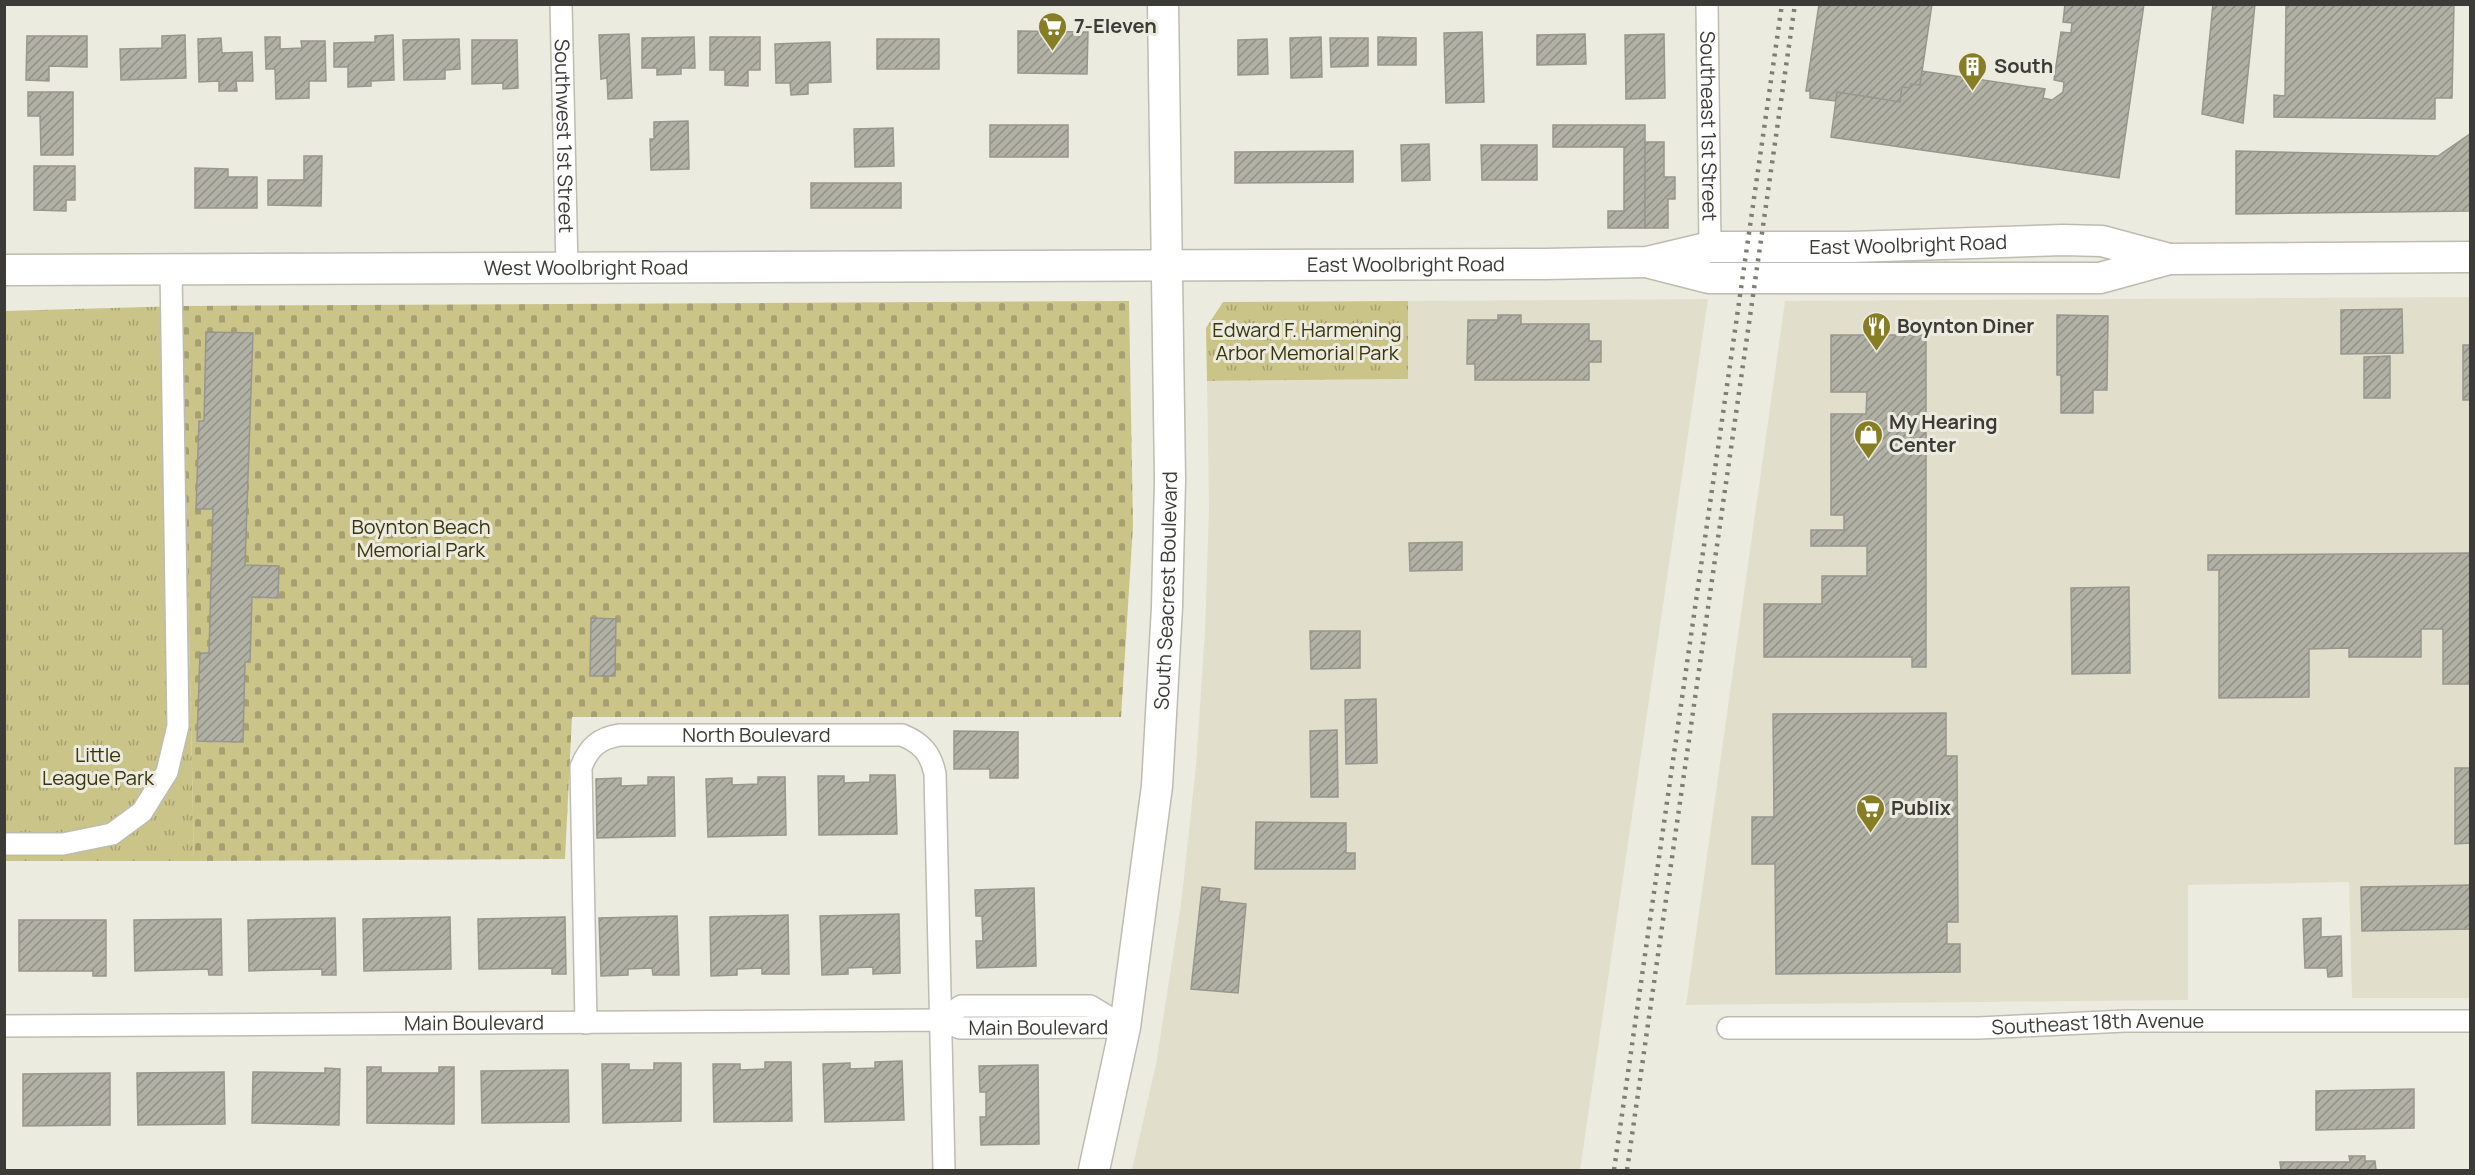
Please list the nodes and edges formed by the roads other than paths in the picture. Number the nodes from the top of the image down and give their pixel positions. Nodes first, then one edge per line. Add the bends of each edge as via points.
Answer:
1 (561, 4) edge
2 (1163, 4) edge
3 (1707, 4) edge
4 (1710, 247) junction
5 (2470, 257) edge
6 (2169, 259) junction
7 (1647, 262) junction
8 (1166, 266) junction
9 (567, 268) junction
10 (4, 270) edge
11 (171, 270) junction
12 (4, 844) edge
13 (941, 1020) junction
14 (2470, 1021) edge
15 (586, 1023) junction
16 (4, 1026) edge
17 (1125, 1027) junction
18 (1728, 1028) dead end
19 (944, 1170) edge
20 (1094, 1170) edge

1 - 9 street, Southwest 1st Street
2 - 8 main road, South Seacrest Boulevard
3 - 4 street, Southeast 1st Street
4 - 6 main road, East Woolbright Road via 2102,241
4 - 7 main road, East Woolbright Road
5 - 6 main road, East Woolbright Road
6 - 7 main road, East Woolbright Road via 2100,278 1709,278
7 - 8 main road, East Woolbright Road
8 - 9 main road, West Woolbright Road
8 - 17 main road, South Seacrest Boulevard via 1170,480 1167,607 1157,786
9 - 11 main road, West Woolbright Road
10 - 11 main road, West Woolbright Road
11 - 12 street via 178,726 167,771 142,812 112,834 63,844
13 - 15 street, Main Boulevard
13 - 15 street, North Boulevard via 935,774 926,749 902,735 620,735 595,744 581,767
13 - 17 street, Main Boulevard via 961,1006 1090,1006
13 - 19 street, North Boulevard
14 - 18 street, Southeast 18th Avenue via 2135,1020 1979,1028
15 - 16 street, Main Boulevard
17 - 20 main road, South Seacrest Boulevard

